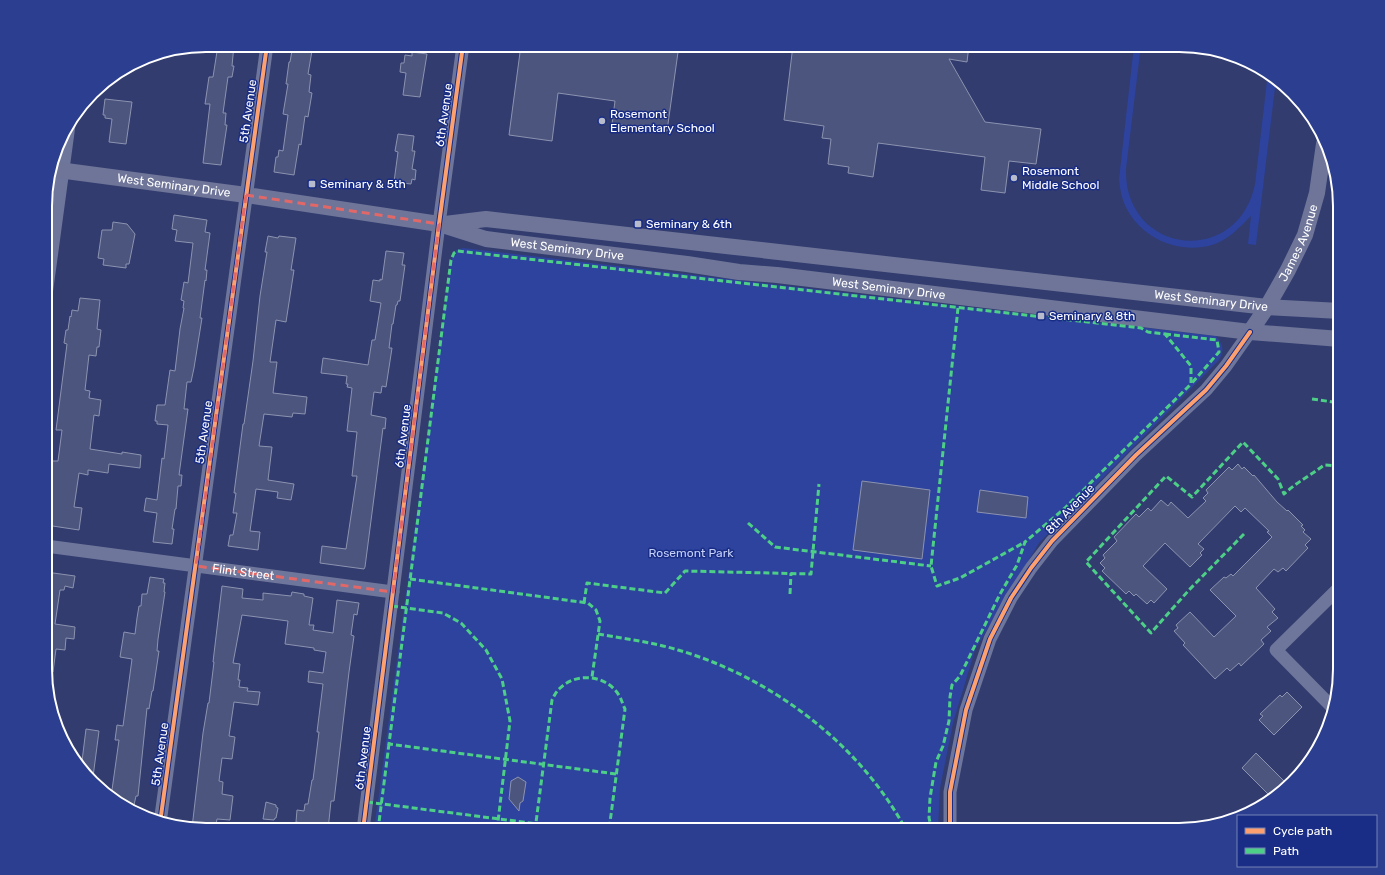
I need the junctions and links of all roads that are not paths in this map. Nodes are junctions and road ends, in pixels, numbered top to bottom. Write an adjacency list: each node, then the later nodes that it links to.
1 (266, 52): 6 (street, 5th Avenue)
2 (462, 52): 7 (street, 6th Avenue)
3 (1323, 152): 13 (main road, James Avenue)
4 (62, 153): 5 (street)
5 (57, 170): 6 (main road, West Seminary Drive); 8 (street)
6 (246, 195): 7 (main road, West Seminary Drive); 18 (street, 5th Avenue)
7 (439, 224): 9 (main road, West Seminary Drive); 10 (main road, West Seminary Drive); 19 (street, 6th Avenue)
8 (52, 227)
9 (742, 248): 10 (main road); 11 (main road, West Seminary Drive)
10 (739, 272): 12 (main road, West Seminary Drive)
11 (1046, 283): 12 (main road); 13 (main road, West Seminary Drive)
12 (1042, 307): 15 (main road, West Seminary Drive)
13 (1267, 307): 14 (main road, West Seminary Drive); 15 (main road, James Avenue)
14 (1333, 311)
15 (1250, 332): 16 (main road, West Seminary Drive); 24 (street, 8th Avenue)
16 (1333, 338)
17 (52, 547): 18 (street, Flint Street)
18 (196, 566): 19 (street, Flint Street); 22 (street, 5th Avenue)
19 (393, 592): 23 (street, 6th Avenue)
20 (1333, 594): 21 (street)
21 (1329, 704)
22 (161, 816)
23 (365, 823)
24 (950, 823)

